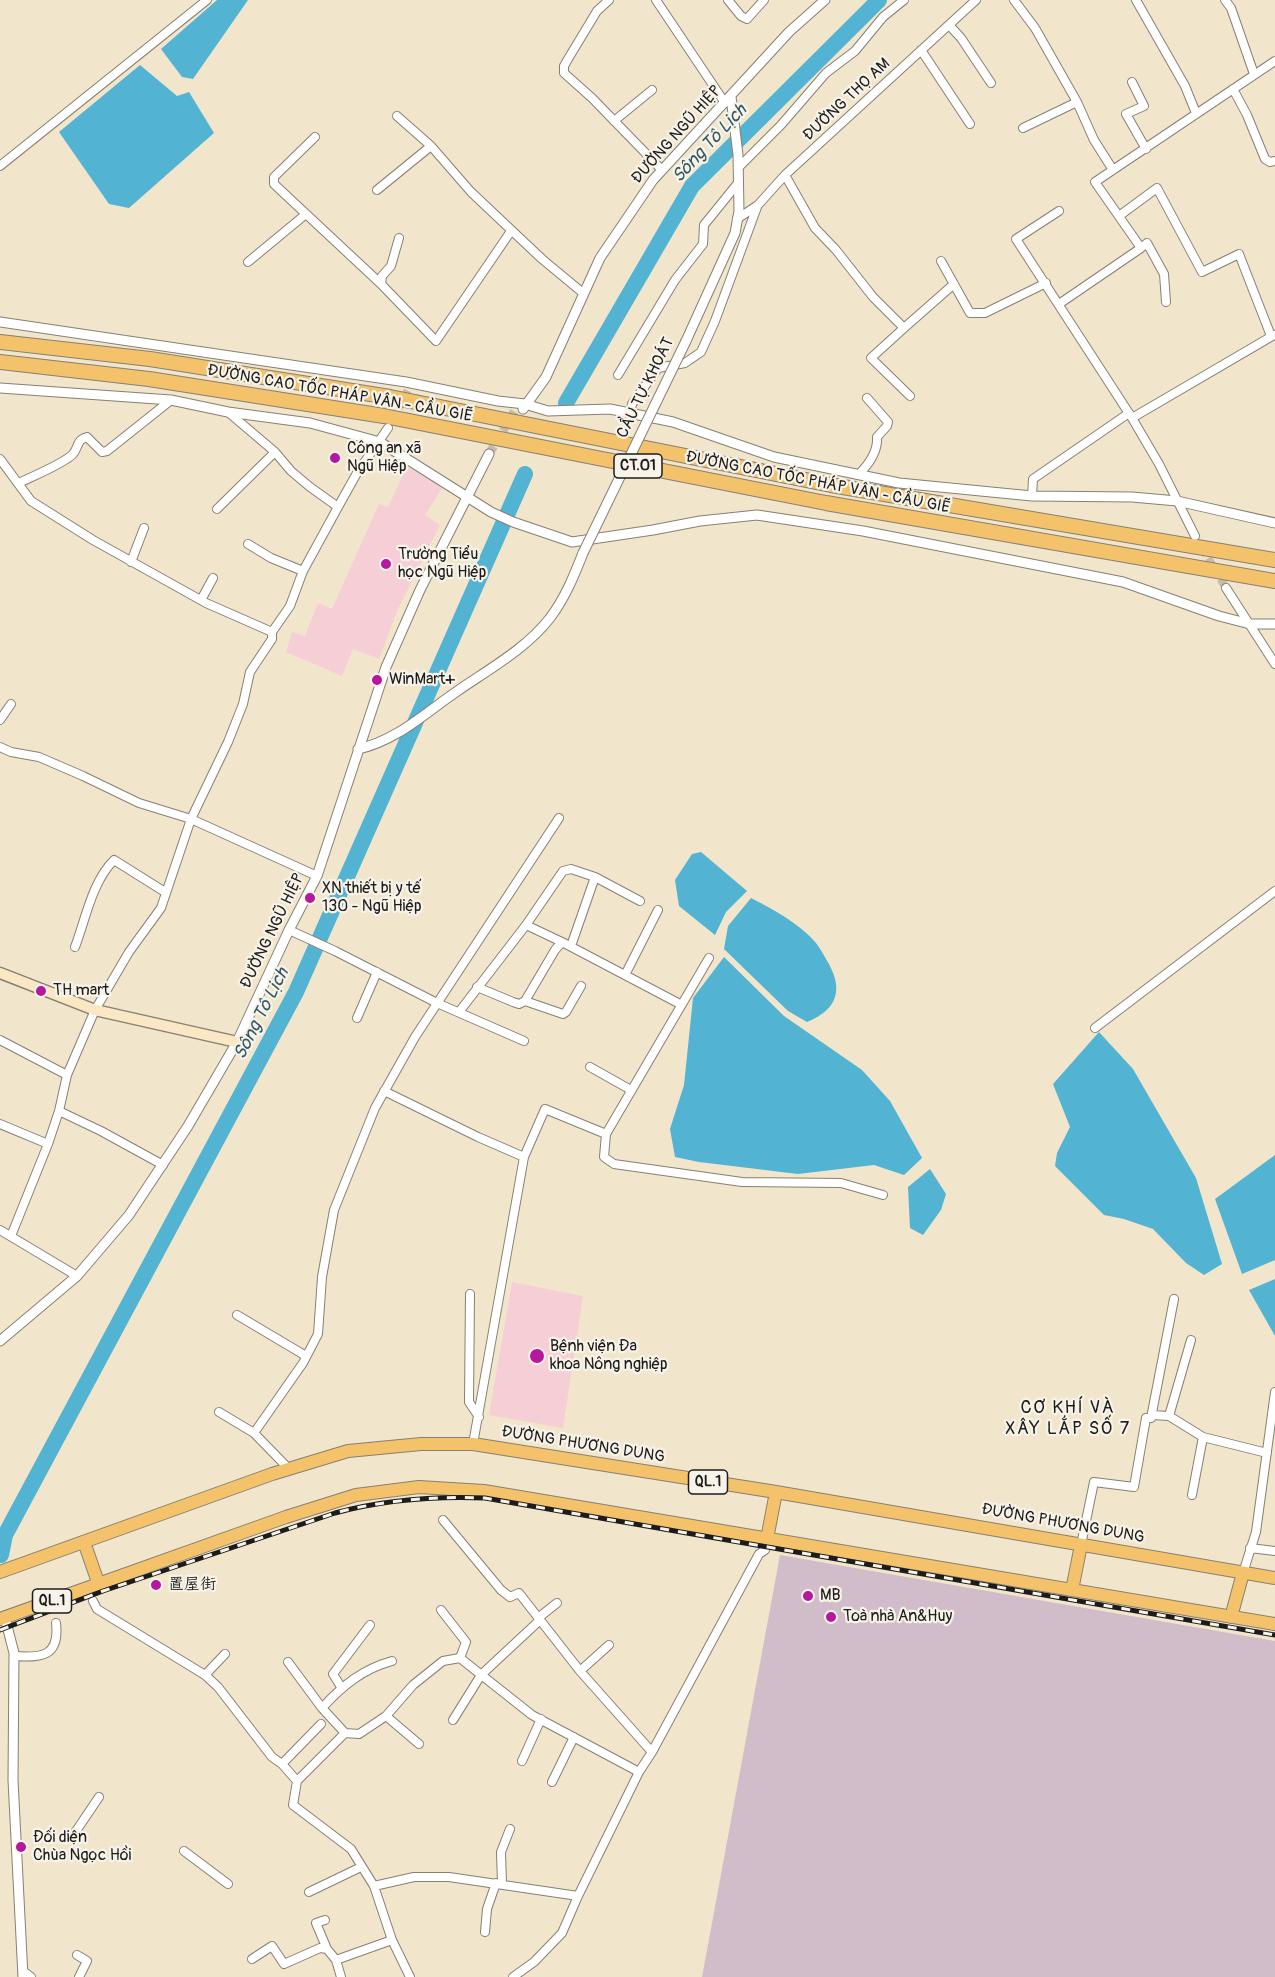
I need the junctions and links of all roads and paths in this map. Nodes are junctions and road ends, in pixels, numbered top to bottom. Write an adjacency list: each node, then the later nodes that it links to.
1 (207, 0): 31 (street)
2 (609, 0): 24 (street)
3 (656, 0): 20 (street)
4 (728, 0): 5 (street)
5 (764, 0)
6 (825, 0): 20 (street, ĐƯỜNG NGŨ HIỆP)
7 (904, 0): 32 (street)
8 (976, 0): 12 (street, ĐƯỜNG THỌ AM)
9 (1014, 0): 21 (street)
10 (1136, 0): 22 (street)
11 (1225, 0): 15 (street)
12 (949, 24): 13 (street, ĐƯỜNG THỌ AM); 17 (street)
13 (921, 50): 25 (street); 35 (street, ĐƯỜNG THỌ AM)
14 (1275, 60): 15 (street)
15 (1254, 74): 18 (street)
16 (1132, 82): 29 (street)
17 (991, 83)
18 (1233, 88): 22 (street); 30 (street)
19 (652, 90): 24 (street)
20 (728, 100): 32 (street, CẦU TỰ KHOÁT); 33 (street, ĐƯỜNG NGŨ HIỆP)
21 (1077, 102): 26 (street); 34 (street)
22 (1196, 113): 29 (street)
23 (397, 116): 28 (street)
24 (614, 121): 33 (street)
25 (970, 124)
26 (1023, 128)
27 (315, 137): 40 (street)
28 (431, 146): 37 (street); 43 (street)
29 (1146, 149): 34 (street)
30 (1275, 161)
31 (0, 166)
32 (738, 168): 36 (street, CẦU TỰ KHOÁT)
33 (662, 170): 51 (street, ĐƯỜNG NGŨ HIỆP)
34 (1113, 170): 41 (street)
35 (785, 176): 38 (street, ĐƯỜNG THỌ AM); 55 (street)
36 (738, 183): 42 (street, CẦU TỰ KHOÁT); 59 (street)
37 (377, 190)
38 (758, 206): 42 (street, ĐƯỜNG THỌ AM); 66 (street)
39 (1059, 211): 48 (street)
40 (306, 214): 47 (street); 49 (street)
41 (1119, 216): 45 (street); 56 (street)
42 (737, 219): 98 (street, CẦU TỰ KHOÁT, bridge)
43 (512, 231): 49 (street); 51 (street)
44 (399, 238): 49 (street)
45 (1141, 248): 52 (street); 53 (street)
46 (941, 261): 50 (street)
47 (248, 262)
48 (1046, 283): 50 (street); 53 (street)
49 (381, 284)
50 (954, 284): 55 (street)
51 (583, 293): 64 (street, ĐƯỜNG NGŨ HIỆP)
52 (1166, 302)
53 (1059, 304): 67 (street)
54 (0, 322): 64 (street)
55 (904, 328): 61 (street)
56 (1273, 335): 67 (street)
57 (0, 342): 84 (highway, ĐƯỜNG CAO TỐC PHÁP VÂN - CẦU GIẼ / CT.01)
58 (0, 362): 88 (highway, ĐƯỜNG CAO TỐC PHÁP VÂN - CẦU GIẼ / CT.01)
59 (618, 375)
60 (0, 388): 63 (street)
61 (910, 396)
62 (867, 398): 73 (street)
63 (171, 400): 65 (street); 74 (street)
64 (522, 407): 66 (street)
65 (228, 412): 69 (street); 70 (street)
66 (630, 413): 73 (street)
67 (1131, 416): 75 (street); 77 (street)
68 (388, 428): 69 (street)
69 (380, 442): 76 (street); 78 (street)
70 (275, 452): 78 (street); 79 (street)
71 (492, 455): 76 (street, ĐƯỜNG NGŨ HIỆP)
72 (0, 459): 74 (street)
73 (859, 474): 75 (street)
74 (19, 483): 85 (street)
75 (1032, 496): 77 (street)
76 (468, 498): 91 (street); 98 (street, ĐƯỜNG NGŨ HIỆP)
77 (1177, 501): 80 (street); 82 (street)
78 (338, 507): 86 (street)
79 (217, 509)
80 (1275, 523)
81 (144, 528): 85 (street)
82 (1195, 536)
83 (248, 544): 86 (street)
84 (1275, 560)
85 (131, 562): 90 (street)
86 (303, 571): 93 (street)
87 (213, 578): 90 (street)
88 (1275, 581)
89 (1226, 588): 91 (street)
90 (201, 600): 93 (street)
91 (1250, 624): 92 (street); 94 (street)
92 (1275, 624)
93 (272, 632): 100 (street)
94 (1275, 664)
95 (11, 705): 96 (street)
96 (0, 720)
97 (0, 747): 100 (street)
98 (358, 749): 101 (street, ĐƯỜNG NGŨ HIỆP)
99 (559, 818): 119 (street)
100 (191, 819): 101 (street); 104 (street)
101 (317, 876): 108 (street, ĐƯỜNG NGŨ HIỆP)
102 (595, 877): 105 (street); 107 (street); 110 (street)
103 (1275, 891): 124 (street)
104 (165, 892): 111 (street); 121 (street)
105 (640, 901)
106 (658, 910): 115 (street)
107 (526, 925): 109 (street); 117 (street)
108 (289, 930): 113 (street); 127 (street, ĐƯỜNG NGŨ HIỆP)
109 (562, 942): 110 (street); 118 (street)
110 (571, 946): 115 (street)
111 (75, 947)
112 (709, 958): 120 (street)
113 (377, 972): 119 (street); 123 (street)
114 (0, 973): 121 (main road)
115 (625, 975): 120 (street)
116 (581, 986): 118 (street)
117 (477, 987): 118 (street); 122 (street)
118 (525, 1001)
119 (437, 1003): 122 (street); 131 (street)
120 (680, 1005): 130 (street)
121 (95, 1010): 127 (main road); 129 (street)
122 (459, 1012): 126 (street)
123 (357, 1018)
124 (1095, 1028)
125 (0, 1040): 129 (street)
126 (524, 1041)
127 (237, 1042): 137 (street, ĐƯỜNG NGŨ HIỆP)
128 (590, 1068): 130 (street)
129 (67, 1075): 132 (street)
130 (631, 1090): 134 (street)
131 (384, 1091): 136 (street); 147 (street)
132 (59, 1111): 135 (street); 137 (street)
133 (0, 1124): 135 (street)
134 (606, 1134): 136 (street); 138 (street)
135 (48, 1144): 140 (street)
136 (525, 1157): 152 (street)
137 (163, 1165): 141 (street, ĐƯỜNG NGŨ HIỆP)
138 (884, 1195)
139 (0, 1230): 140 (street)
140 (11, 1236): 141 (street)
141 (77, 1275): 146 (street, ĐƯỜNG NGŨ HIỆP)
142 (470, 1294): 152 (street)
143 (1174, 1299): 150 (street)
144 (237, 1315): 147 (street)
145 (1191, 1340): 151 (street)
146 (0, 1341)
147 (306, 1356): 153 (street)
148 (1275, 1392): 156 (street)
149 (219, 1412): 153 (street)
150 (1152, 1415): 151 (street); 163 (street)
151 (1169, 1416): 154 (street)
152 (479, 1417): 155 (street)
153 (254, 1433): 157 (street)
154 (1203, 1437): 156 (street); 159 (street)
155 (473, 1444): 157 (highway, ĐƯỜNG PHƯƠNG DUNG / QL.1); 158 (highway, ĐƯỜNG PHƯƠNG DUNG / QL.1)
156 (1267, 1454): 164 (street)
157 (289, 1469): 162 (highway, ĐƯỜNG PHƯƠNG DUNG / QL.1)
158 (776, 1492): 161 (highway); 163 (highway, ĐƯỜNG PHƯƠNG DUNG / QL.1)
159 (1192, 1495)
160 (443, 1520): 176 (street)
161 (767, 1539): 169 (highway, QL.1); 170 (highway, QL.1); 198 (street)
162 (84, 1542): 166 (highway, ĐƯỜNG PHƯƠNG DUNG / QL.1); 169 (highway)
163 (1081, 1545): 167 (highway, ĐƯỜNG PHƯƠNG DUNG / QL.1); 170 (highway)
164 (1250, 1548): 165 (street); 167 (street)
165 (1275, 1551)
166 (3, 1570)
167 (1243, 1573): 168 (highway, ĐƯỜNG PHƯƠNG DUNG / QL.1); 174 (highway)
168 (1275, 1578)
169 (99, 1585): 175 (highway, QL.1)
170 (1072, 1590): 174 (highway, QL.1)
171 (93, 1600): 187 (street)
172 (557, 1603): 176 (street)
173 (441, 1610): 183 (street)
174 (1231, 1617): 178 (highway, QL.1)
175 (2, 1619): 182 (street)
176 (539, 1619): 186 (street); 188 (street)
177 (56, 1623): 182 (street)
178 (1275, 1624)
179 (370, 1625): 189 (street)
180 (609, 1645): 186 (street)
181 (225, 1654): 187 (street)
182 (14, 1656): 221 (street)
183 (460, 1659): 188 (street); 191 (street)
184 (392, 1661): 189 (street)
185 (288, 1662): 190 (street)
186 (580, 1671): 198 (street)
187 (205, 1675): 200 (street)
188 (481, 1675): 192 (street); 193 (street)
189 (341, 1687): 190 (street)
190 (322, 1708): 195 (street)
191 (386, 1716): 195 (street); 197 (street)
192 (541, 1719): 196 (street); 199 (street)
193 (453, 1720)
194 (321, 1724): 200 (street)
195 (345, 1733): 202 (street)
196 (574, 1737): 201 (street); 203 (street)
197 (418, 1744)
198 (652, 1752): 201 (street)
199 (522, 1761)
200 (282, 1764): 202 (street)
201 (639, 1772): 213 (street)
202 (297, 1781): 208 (street)
203 (552, 1782)
204 (99, 1797): 206 (street)
205 (510, 1829): 209 (street)
206 (72, 1837)
207 (184, 1851): 210 (street)
208 (361, 1867): 211 (street); 212 (street)
209 (499, 1883): 211 (street); 213 (street); 215 (street)
210 (228, 1884)
211 (374, 1886): 216 (street)
212 (309, 1892)
213 (578, 1896): 226 (street)
214 (325, 1920): 217 (street)
215 (486, 1932)
216 (392, 1940): 220 (street); 225 (street)
217 (327, 1949): 219 (street); 220 (street)
218 (77, 1955): 223 (street)
219 (252, 1959)
220 (336, 1960): 224 (street)
221 (23, 1974): 222 (street)
222 (31, 1977)
223 (79, 1977)
224 (341, 1977)
225 (410, 1977)
226 (513, 1977)

